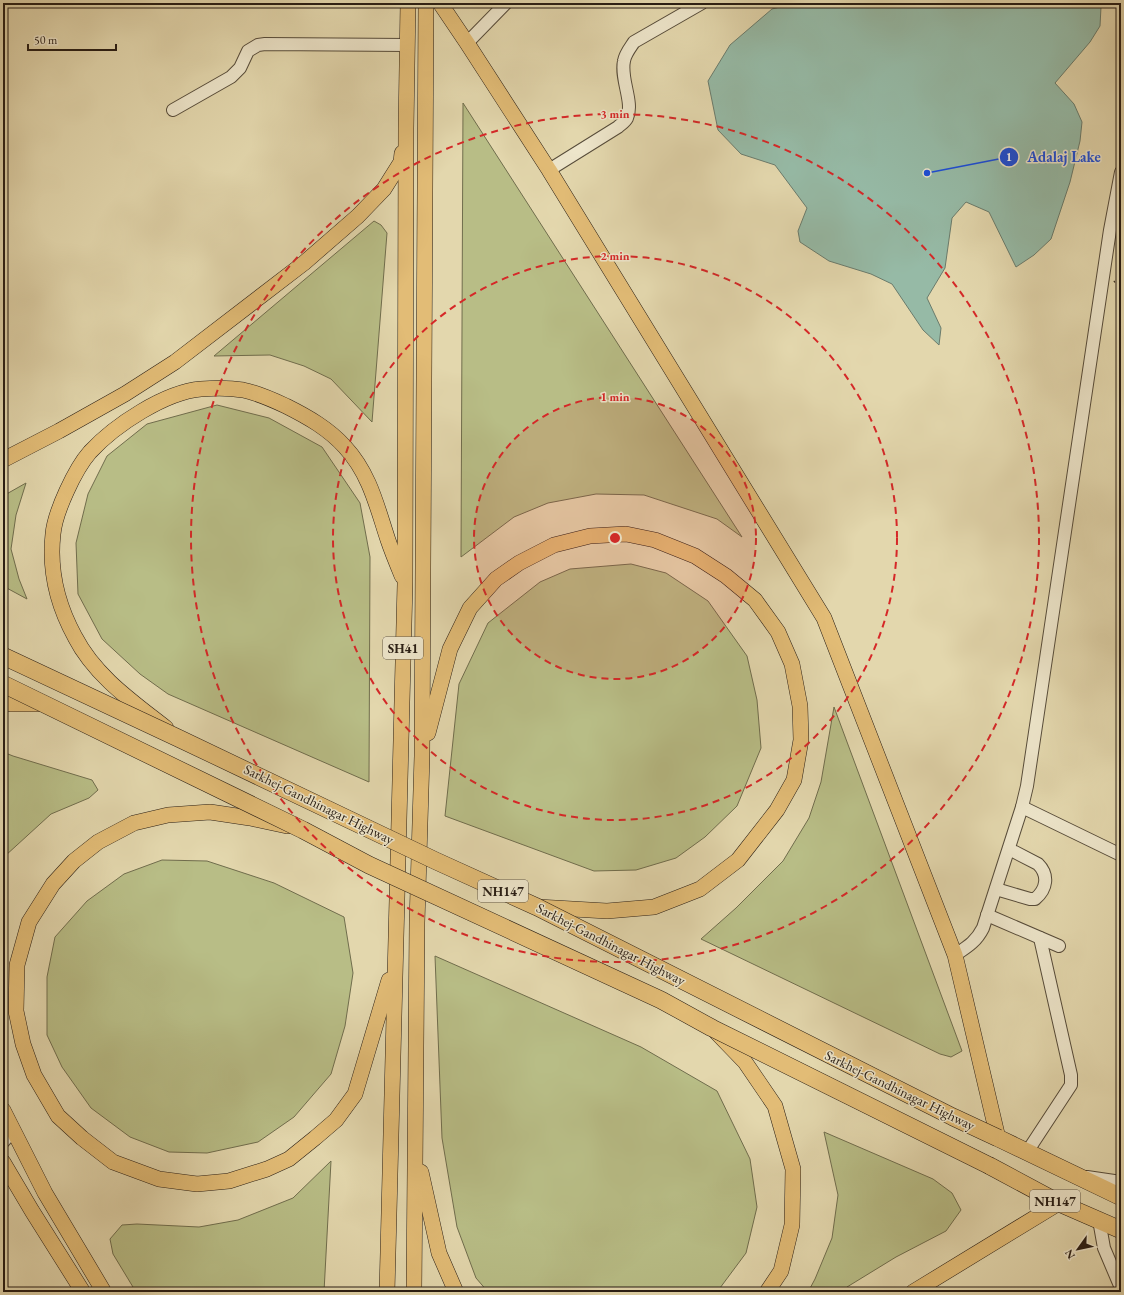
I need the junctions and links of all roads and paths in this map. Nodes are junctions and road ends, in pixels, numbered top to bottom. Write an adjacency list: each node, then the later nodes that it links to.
1 (408, 3): 7 (main road, SH41)
2 (426, 3): 19 (main road, SH41)
3 (440, 3): 6 (main road)
4 (506, 3): 6 (street)
5 (702, 3): 10 (street)
6 (467, 43): 10 (main road)
7 (408, 45): 8 (street); 9 (main road, SH41)
8 (173, 110)
9 (406, 128): 12 (main road); 13 (main road, SH41)
10 (549, 170): 29 (main road)
11 (1121, 172): 20 (street)
12 (3, 460)
13 (405, 584): 18 (main road); 30 (main road, SH41)
14 (3, 656): 18 (highway, Sarkhej-Gandhinagar Highway / NH147, bridge)
15 (3, 684): 17 (highway, Sarkhej-Gandhinagar Highway / NH147, bridge)
16 (3, 702): 17 (main road)
17 (42, 704): 21 (highway, Sarkhej-Gandhinagar Highway / NH147, bridge)
18 (178, 738): 25 (highway, Sarkhej-Gandhinagar Highway / NH147, bridge)
19 (422, 756): 25 (main road); 36 (main road, SH41)
20 (1022, 807): 22 (street); 23 (street)
21 (303, 830): 30 (main road); 31 (highway, Sarkhej-Gandhinagar Highway / NH147, bridge)
22 (1009, 849): 24 (street); 24 (street)
23 (1121, 855)
24 (996, 889): 26 (street)
25 (537, 907): 34 (highway, Sarkhej-Gandhinagar Highway / NH147, bridge)
26 (987, 915): 27 (street); 29 (street)
27 (1040, 938): 28 (street); 37 (street)
28 (1059, 946)
29 (955, 955): 34 (main road)
30 (395, 961): 49 (main road, SH41)
31 (712, 1028): 42 (highway, Sarkhej-Gandhinagar Highway / NH147, bridge); 52 (main road)
32 (3, 1110): 33 (main road)
33 (13, 1131): 35 (street); 48 (main road)
34 (998, 1138): 37 (highway, NH147)
35 (3, 1142)
36 (416, 1146): 50 (main road, SH41); 51 (main road)
37 (1027, 1152): 39 (highway, NH147)
38 (3, 1162): 47 (main road)
39 (1074, 1175): 40 (street); 41 (highway, NH147)
40 (1121, 1182)
41 (1121, 1197)
42 (1059, 1203): 43 (highway, NH147); 53 (main road)
43 (1099, 1220): 44 (highway, NH147); 45 (street); 46 (street)
44 (1121, 1230)
45 (1121, 1238)
46 (1121, 1288)
47 (83, 1292)
48 (104, 1292)
49 (387, 1292)
50 (414, 1292)
51 (456, 1292)
52 (767, 1292)
53 (913, 1292)

